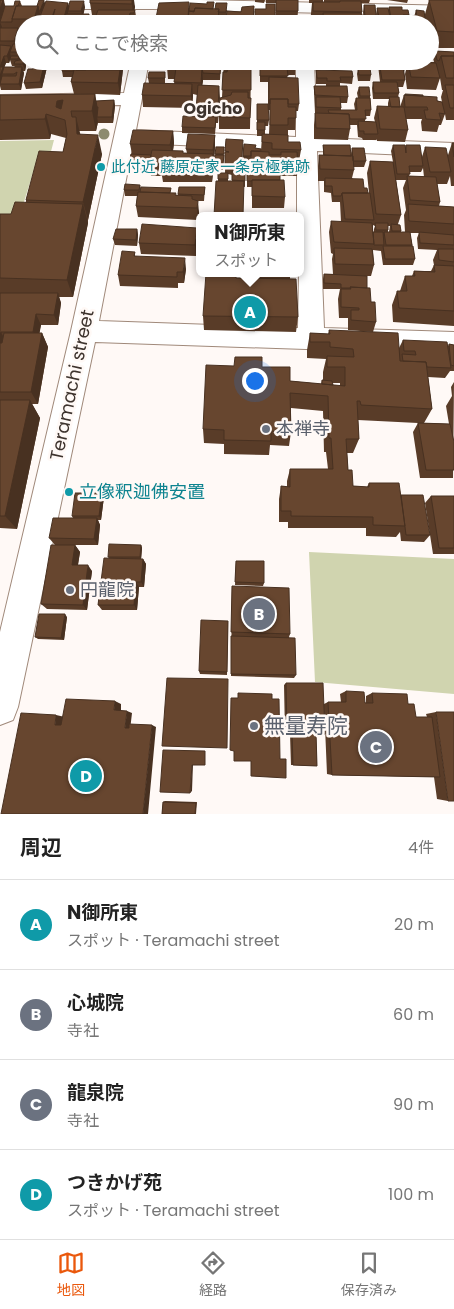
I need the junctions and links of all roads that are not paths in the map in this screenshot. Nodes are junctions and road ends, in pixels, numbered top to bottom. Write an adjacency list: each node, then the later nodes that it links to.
1 (153, 2): 2 (street); 3 (street); 5 (street)
2 (0, 4)
3 (303, 10): 4 (street)
4 (454, 11)
5 (150, 15)
6 (138, 70): 8 (street, Teramachi street)
7 (305, 70): 11 (street)
8 (131, 99): 9 (street); 10 (street, Teramachi street)
9 (0, 101)
10 (124, 136): 11 (street); 13 (street, Teramachi street)
11 (307, 143): 12 (street); 14 (street)
12 (454, 150)
13 (84, 331): 14 (street); 16 (street, Teramachi street)
14 (310, 338): 15 (street)
15 (454, 343)
16 (0, 708)

